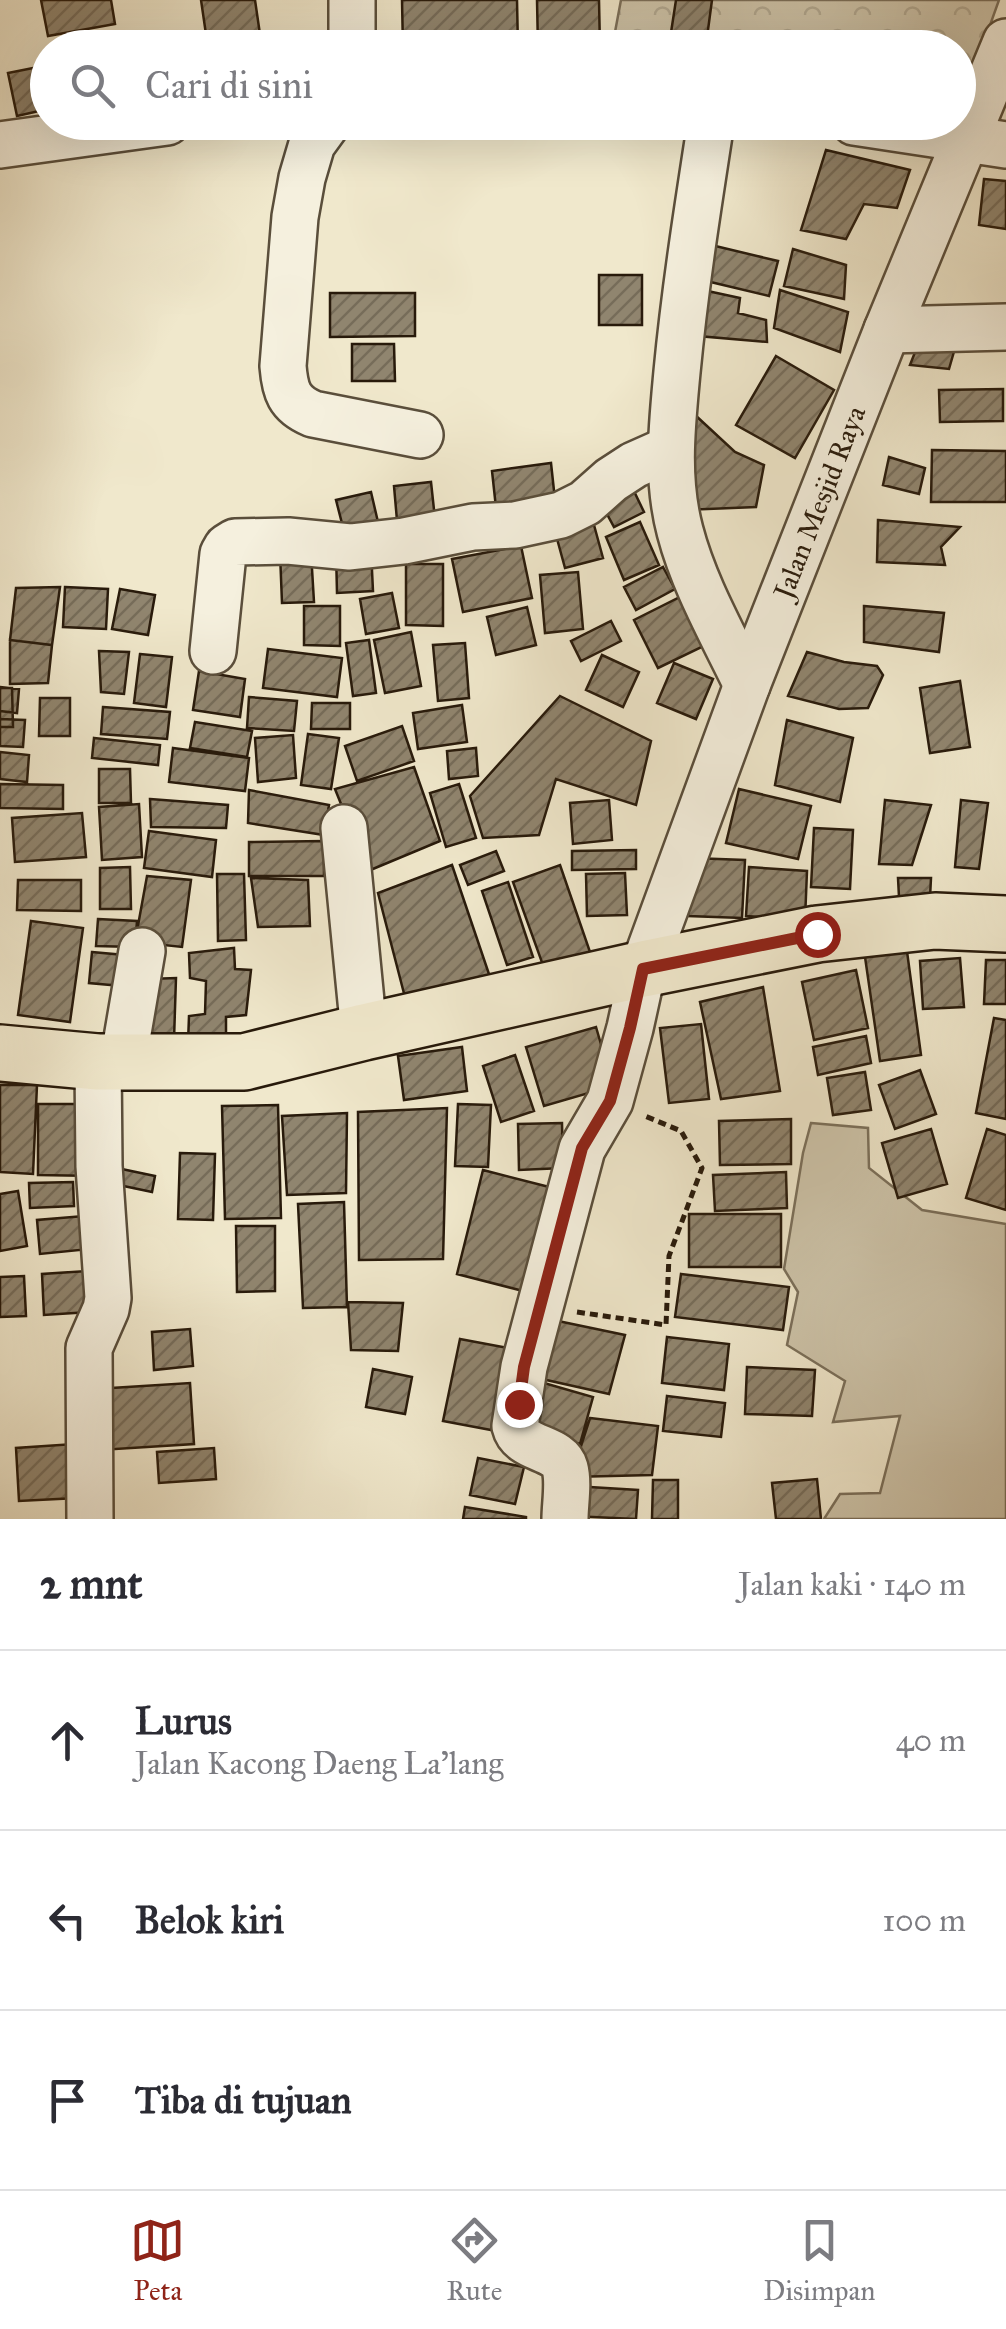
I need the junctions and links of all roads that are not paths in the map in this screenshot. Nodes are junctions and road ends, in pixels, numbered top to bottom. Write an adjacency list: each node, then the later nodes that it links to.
1 (352, 0): 2 (street)
2 (352, 30)
3 (1006, 42): 7 (street, Jalan Mesjid Raya)
4 (36, 140): 8 (street)
5 (315, 140): 11 (street)
6 (708, 140): 12 (street)
7 (986, 142): 10 (street, Jalan Mesjid Raya)
8 (0, 145)
9 (1006, 326): 10 (street)
10 (888, 330): 14 (street, Jalan Mesjid Raya)
11 (420, 434)
12 (670, 448): 13 (street); 14 (street)
13 (213, 651)
14 (747, 685): 18 (street, Jalan Mesjid Raya)
15 (344, 828): 19 (street)
16 (1006, 924): 18 (main road)
17 (142, 951): 21 (street)
18 (643, 969): 19 (main road); 23 (street, Jalan Mesjid Raya)
19 (364, 1032): 21 (main road)
20 (0, 1053): 21 (main road)
21 (111, 1062): 22 (street)
22 (90, 1519)
23 (565, 1519)

